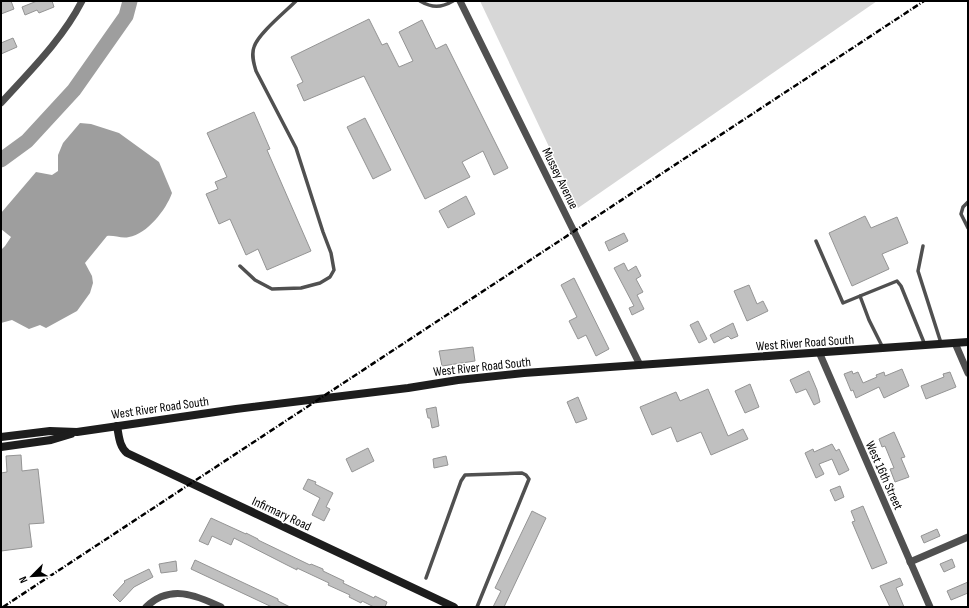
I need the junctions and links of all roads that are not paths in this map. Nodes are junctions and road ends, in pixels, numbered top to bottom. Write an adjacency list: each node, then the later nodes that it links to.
1 (82, 1): 6 (street)
2 (296, 1): 11 (lane)
3 (420, 1): 4 (lane)
4 (453, 1)
5 (460, 1): 19 (street, Mussey Avenue)
6 (1, 103)
7 (968, 202): 8 (lane)
8 (968, 228)
9 (816, 241): 12 (lane)
10 (923, 246): 15 (lane)
11 (240, 266)
12 (860, 296): 16 (lane); 17 (lane)
13 (968, 342): 14 (main road, West River Road South)
14 (955, 343): 15 (main road, West River Road South); 20 (street)
15 (941, 344): 16 (main road, West River Road South)
16 (925, 346): 17 (main road, West River Road South)
17 (884, 349): 18 (main road, West River Road South)
18 (819, 352): 19 (main road, West River Road South); 26 (street, West 16th Street)
19 (640, 365): 21 (main road, West River Road South)
20 (968, 373)
21 (117, 426): 22 (main road, West River Road South); 30 (main road, Infirmary Road)
22 (77, 432): 23 (main road, West River Road South); 24 (main road)
23 (1, 436)
24 (1, 447)
25 (968, 537): 26 (street)
26 (910, 562): 32 (street, West 16th Street)
27 (426, 578): 31 (lane)
28 (146, 607): 29 (street)
29 (222, 607)
30 (454, 607)
31 (477, 607)
32 (930, 607)

